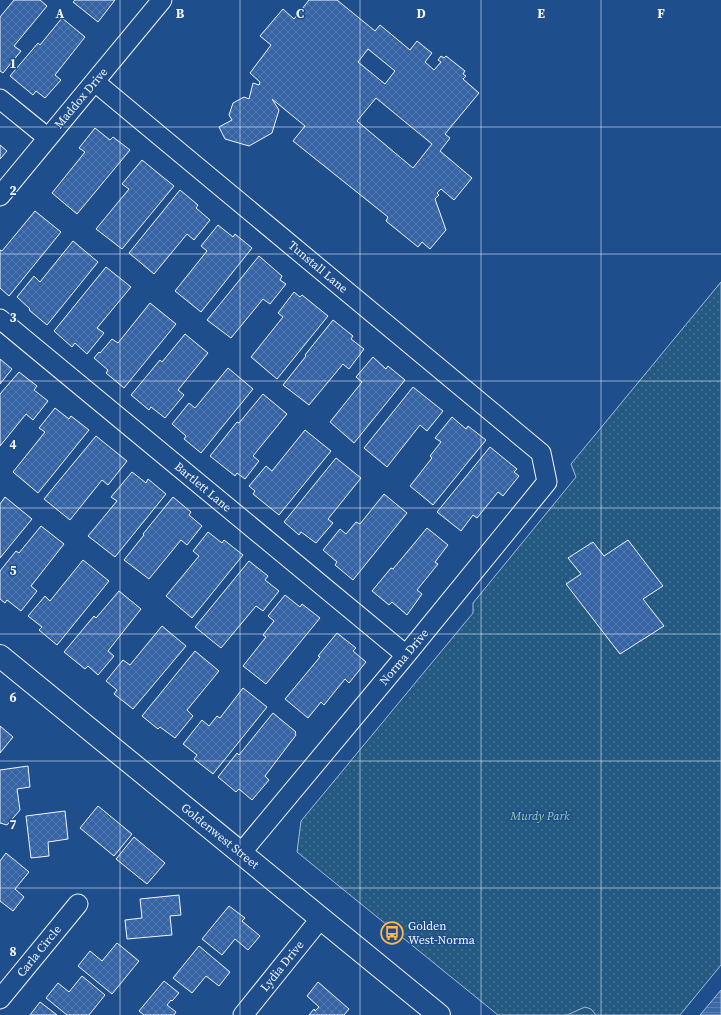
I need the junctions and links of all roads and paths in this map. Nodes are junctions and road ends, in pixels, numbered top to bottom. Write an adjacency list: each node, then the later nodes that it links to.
1 (162, 0): 2 (street, Maddox Drive)
2 (95, 82): 4 (street, Maddox Drive); 7 (street, Tunstall Lane)
3 (0, 99): 4 (street)
4 (48, 138): 5 (street, Maddox Drive)
5 (0, 196)
6 (0, 319): 8 (street, Bartlett Lane)
7 (541, 453): 8 (street, Norma Drive)
8 (406, 655): 10 (street, Norma Drive)
9 (0, 656): 10 (main road, Goldenwest Street)
10 (241, 853): 12 (main road, Goldenwest Street)
11 (78, 904): 13 (street, Carla Circle)
12 (321, 918): 14 (street, Lydia Drive); 15 (main road, Goldenwest Street)
13 (0, 999)
14 (243, 1015)
15 (440, 1015)

